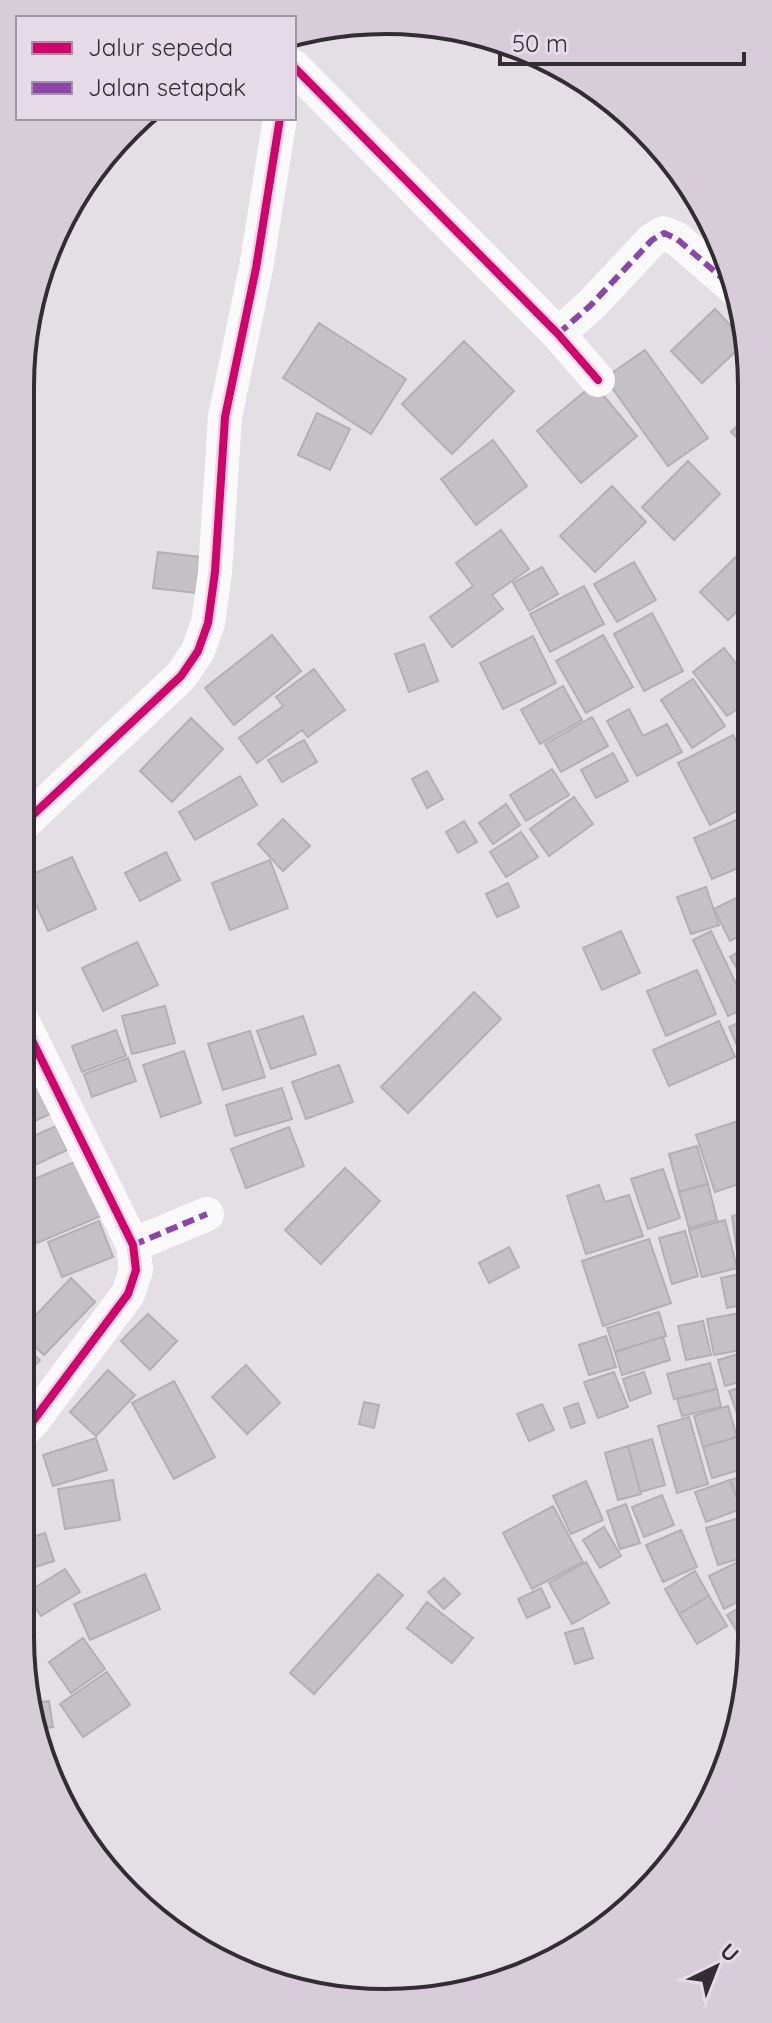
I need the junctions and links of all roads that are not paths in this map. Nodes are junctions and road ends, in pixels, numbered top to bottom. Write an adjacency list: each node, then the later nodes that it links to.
1 (296, 69): 4 (street)
2 (280, 120): 6 (street)
3 (720, 276): 4 (street)
4 (558, 334): 5 (street)
5 (598, 380)
6 (34, 814)
7 (34, 1044): 9 (street)
8 (207, 1214): 9 (street)
9 (133, 1245): 10 (street)
10 (34, 1420)

